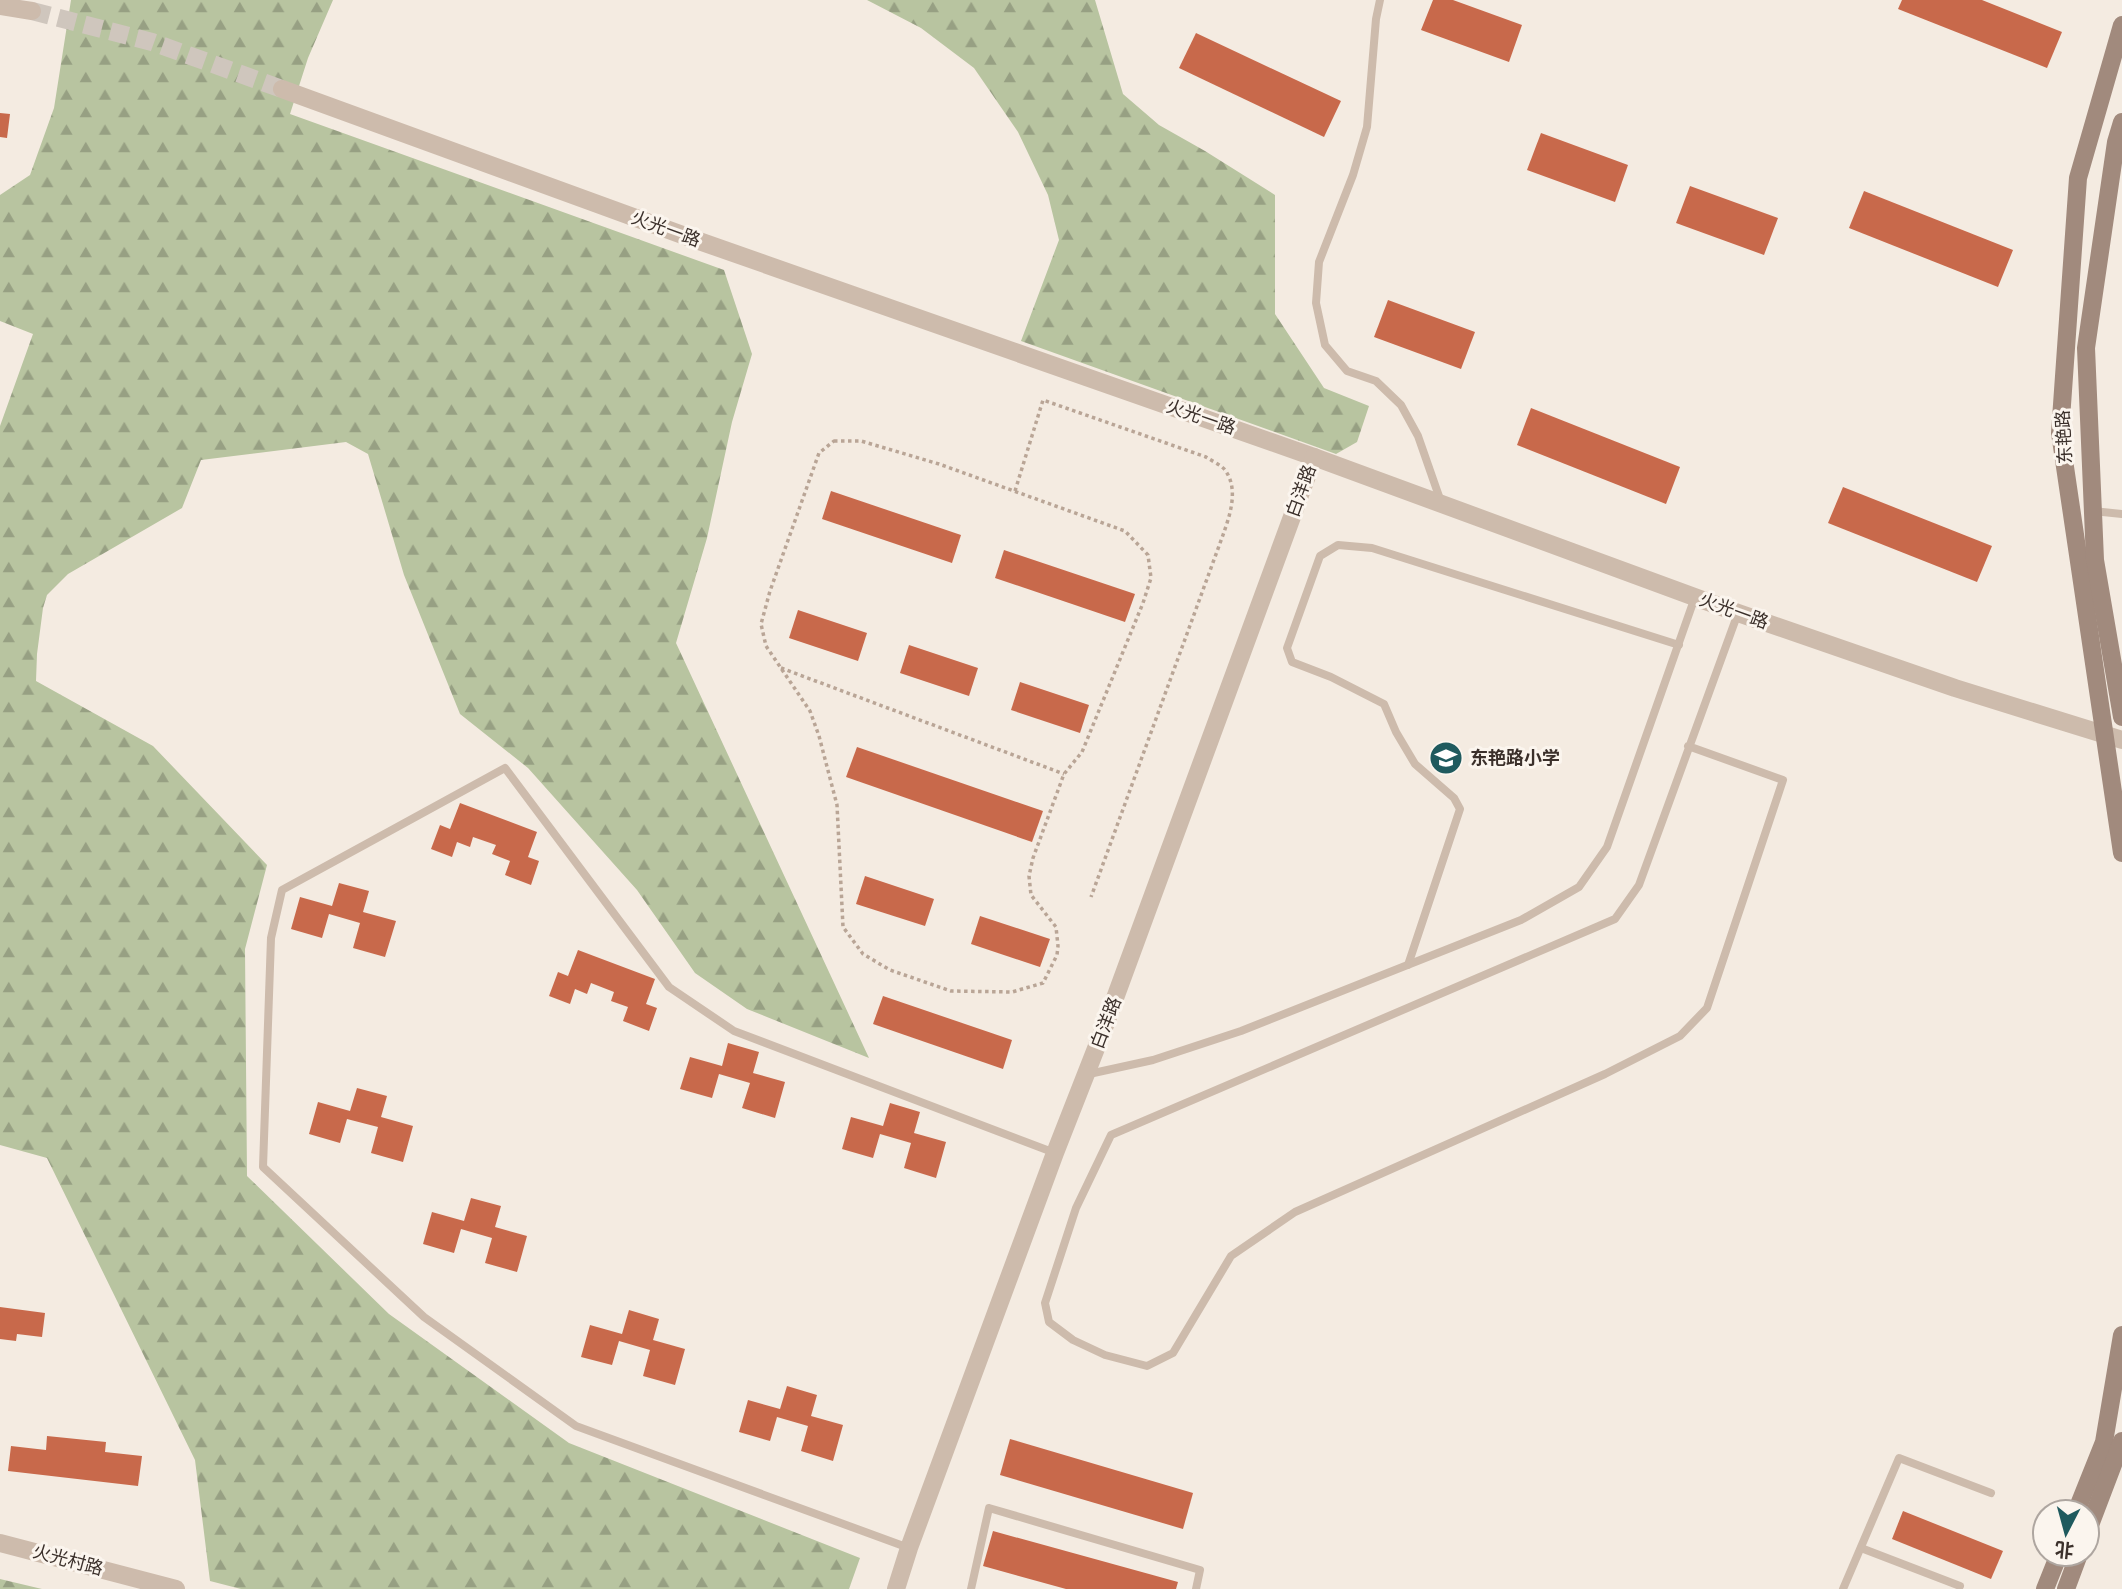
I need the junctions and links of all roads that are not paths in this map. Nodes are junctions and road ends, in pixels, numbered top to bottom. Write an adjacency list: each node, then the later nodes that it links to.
1 (1380, 0): 8 (lane)
2 (0, 6): 3 (street)
3 (32, 11)
4 (2122, 25): 15 (main road, 东艳路)
5 (282, 89): 7 (street, 火光一路)
6 (2122, 122): 9 (main road, 东艳路)
7 (1314, 457): 8 (street, 火光一路); 19 (street, 白洋路)
8 (1442, 504): 11 (street, 火光一路)
9 (2093, 511): 10 (lane); 14 (main road, 东艳路)
10 (2122, 514)
11 (1695, 597): 12 (street, 火光一路); 13 (lane)
12 (1738, 613): 15 (street, 火光一路); 16 (lane)
13 (1679, 645): 18 (lane); 18 (lane)
14 (2122, 717)
15 (2113, 737): 17 (main road, 东艳路)
16 (1688, 746): 16 (lane)
17 (2122, 853)
18 (1408, 965): 19 (lane)
19 (1086, 1075): 20 (street, 白洋路)
20 (1055, 1153): 27 (street, 白洋路); 27 (lane)
21 (2122, 1335): 24 (main road)
22 (2122, 1441): 25 (main road)
23 (1991, 1493): 28 (lane)
24 (2082, 1498)
25 (2100, 1498)
26 (0, 1542): 32 (street, 火光村路)
27 (909, 1548): 33 (street, 白洋路)
28 (1861, 1548): 31 (lane); 36 (lane)
29 (2053, 1568): 37 (main road)
30 (2074, 1568): 38 (main road)
31 (1960, 1586)
32 (176, 1589)
33 (896, 1589)
34 (971, 1589): 35 (lane)
35 (1196, 1589)
36 (1843, 1589)
37 (2045, 1589)
38 (2066, 1589)

